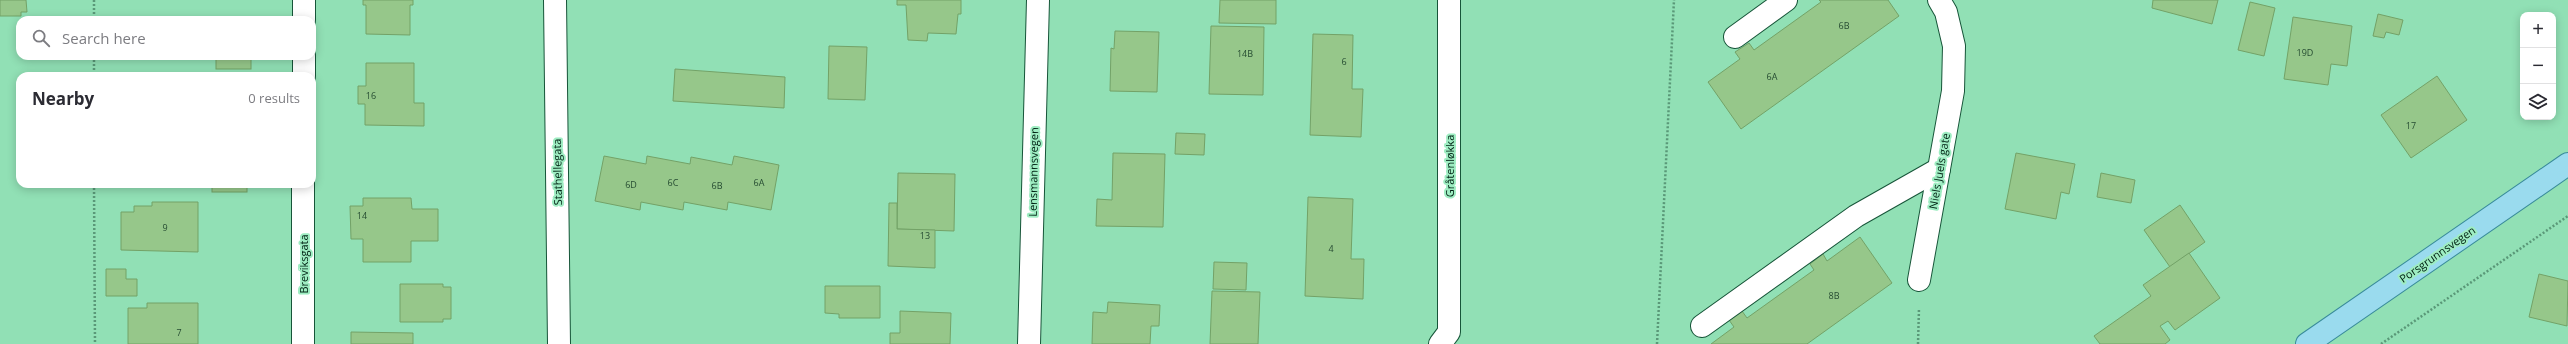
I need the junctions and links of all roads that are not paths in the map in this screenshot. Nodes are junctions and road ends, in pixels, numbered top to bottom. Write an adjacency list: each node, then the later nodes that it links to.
1 (304, 0): 7 (street)
2 (555, 0): 18 (street, Stathellegata)
3 (1038, 0): 19 (street, Lensmannsvegen)
4 (1449, 0): 16 (street, Gråtenløkka)
5 (1786, 0): 8 (street)
6 (1939, 0): 12 (street, Niels Juels gate)
7 (304, 16)
8 (1735, 37)
9 (304, 60): 10 (street)
10 (304, 72)
11 (2568, 164): 20 (main road, Porsgrunnsvegen)
12 (1939, 169): 14 (street, Niels Juels gate); 15 (street)
13 (304, 188): 17 (street, Breviksgata)
14 (1920, 280)
15 (1702, 326)
16 (1445, 338)
17 (303, 344)
18 (559, 344)
19 (1029, 344)
20 (2307, 344)

